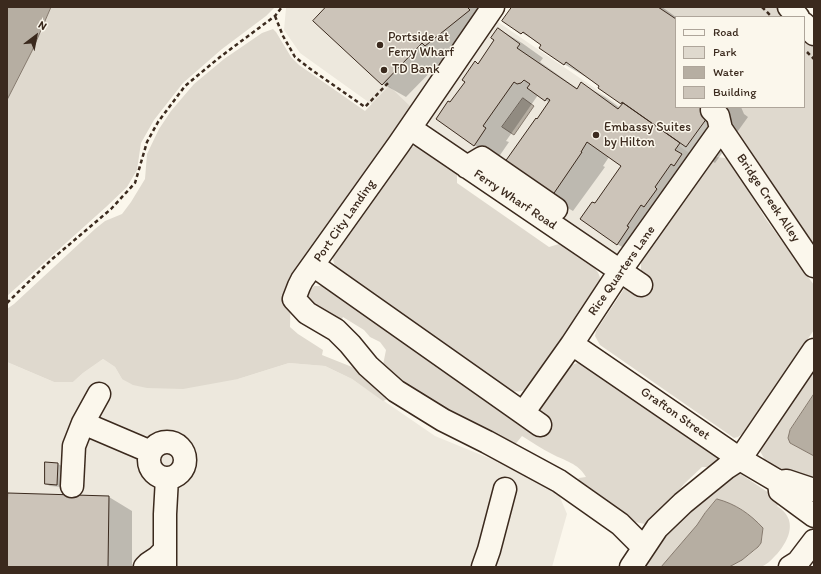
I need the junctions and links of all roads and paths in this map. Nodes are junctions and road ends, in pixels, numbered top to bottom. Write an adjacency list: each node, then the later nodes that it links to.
1 (282, 7): 7 (path)
2 (762, 7): 8 (path)
3 (789, 7): 9 (main road)
4 (807, 7): 5 (main road)
5 (814, 13)
6 (488, 15): 14 (main road, Port City Landing)
7 (274, 16): 12 (path); 19 (path)
8 (771, 16)
9 (797, 16)
10 (805, 25): 11 (main road)
11 (814, 34)
12 (389, 82)
13 (717, 120): 16 (main road, Bridge Creek Alley); 17 (main road, Rice Quarters Lane)
14 (410, 128): 15 (main road, Port City Landing); 17 (main road, Ferry Wharf Road)
15 (313, 265): 23 (main road, Port City Landing); 34 (main road)
16 (814, 266)
17 (620, 271): 18 (main road, Ferry Wharf Road); 20 (main road, Rice Quarters Lane)
18 (641, 285)
19 (7, 302)
20 (572, 344): 23 (main road, Rice Quarters Lane); 26 (main road, Grafton Street)
21 (814, 350): 26 (main road)
22 (99, 394): 24 (main road)
23 (532, 419)
24 (83, 423): 25 (main road); 29 (main road)
25 (151, 452): 27 (main road); 27 (main road)
26 (740, 459): 28 (main road, Grafton Street); 34 (main road)
27 (167, 478): 35 (main road)
28 (779, 482): 31 (main road, Grafton Street); 32 (main road, Grafton Street)
29 (72, 486)
30 (505, 489): 37 (main road)
31 (814, 490)
32 (814, 516)
33 (814, 541): 39 (main road)
34 (644, 547): 38 (main road)
35 (165, 558): 36 (main road)
36 (145, 567)
37 (483, 567)
38 (631, 567)
39 (790, 567)

